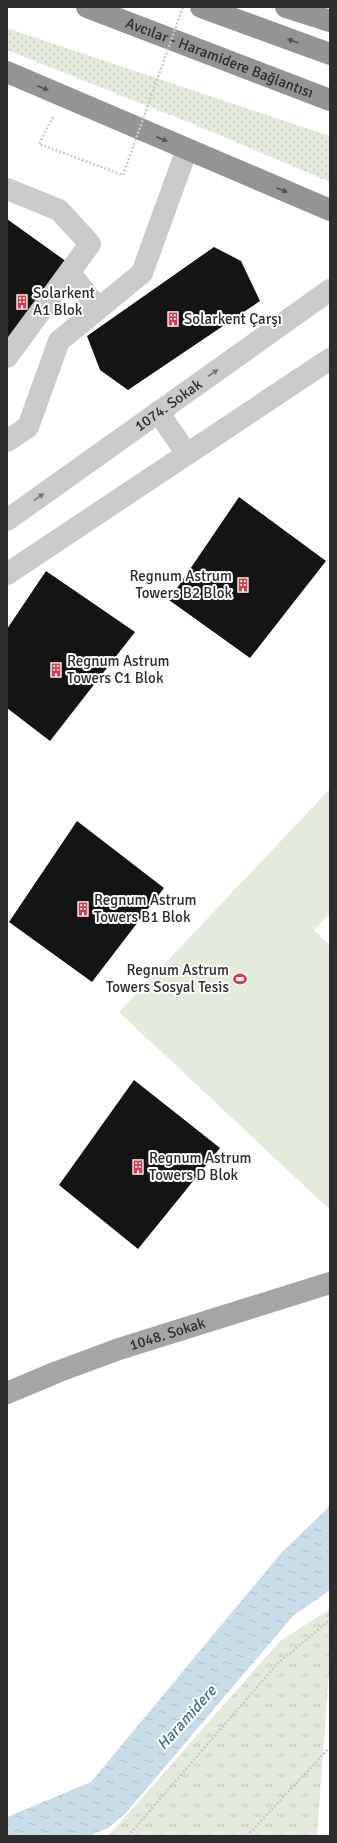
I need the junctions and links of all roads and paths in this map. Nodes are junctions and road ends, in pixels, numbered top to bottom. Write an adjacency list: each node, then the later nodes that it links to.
1 (87, 7): 9 (highway, Avcılar - Haramidere Bağlantısı)
2 (184, 7): 8 (path, bridge)
3 (201, 7): 6 (highway, one-way to 3)
4 (286, 7): 5 (highway)
5 (330, 21)
6 (330, 54)
7 (7, 72): 8 (highway, one-way to 8)
8 (63, 96): 10 (highway, one-way to 10)
9 (330, 100)
10 (187, 149): 12 (highway, one-way to 12); 15 (street)
11 (7, 189): 13 (street)
12 (330, 210)
13 (70, 273): 15 (street); 16 (street)
14 (330, 290): 18 (street, 1074. Sokak, one-way to 14)
15 (98, 308): 19 (street)
16 (7, 357)
17 (330, 359): 20 (street)
18 (158, 412): 20 (street); 21 (street, 1074. Sokak, one-way to 18)
19 (7, 441)
20 (187, 454): 22 (street)
21 (7, 520)
22 (7, 574)
23 (330, 1284): 24 (main road, 1048. Sokak)
24 (7, 1394)
25 (330, 1620): 27 (path)
26 (330, 1749): 28 (path)
27 (128, 1836)
28 (248, 1836)

